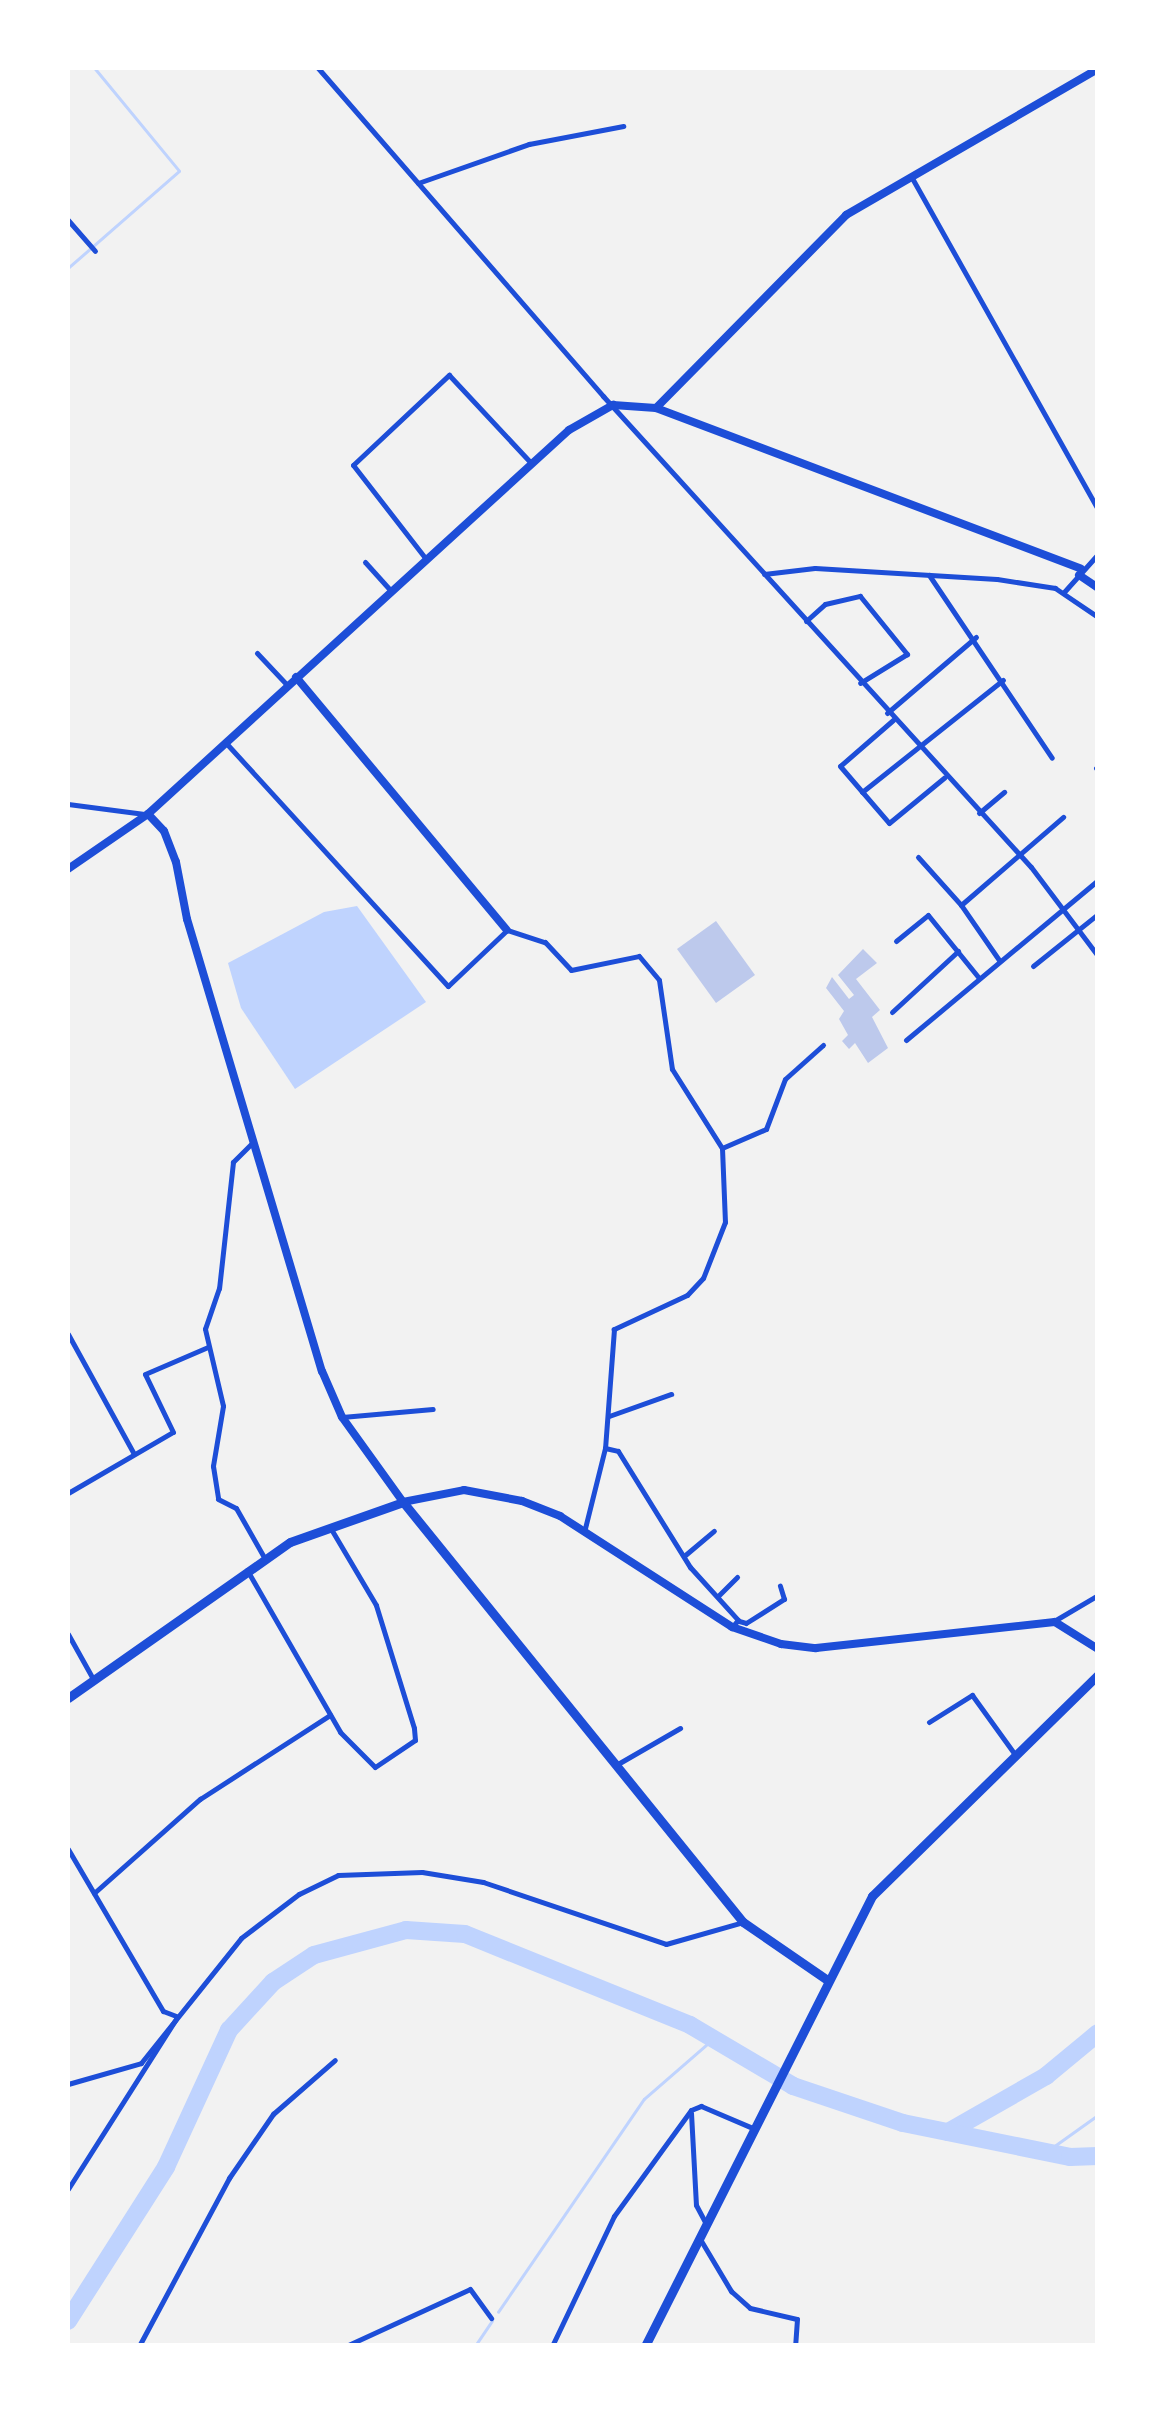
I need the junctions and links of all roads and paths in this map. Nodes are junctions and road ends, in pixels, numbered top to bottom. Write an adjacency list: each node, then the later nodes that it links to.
1 (318, 68): 5 (street)
2 (1091, 70): 4 (main road)
3 (622, 126): 5 (street)
4 (910, 175): 9 (main road); 11 (street)
5 (418, 183): 8 (street)
6 (68, 220): 7 (street)
7 (95, 251)
8 (613, 405): 9 (main road); 10 (main road); 16 (street)
9 (656, 408): 15 (main road)
10 (531, 463): 13 (main road); 13 (street)
11 (1098, 510)
12 (1098, 554): 15 (street)
13 (426, 559): 19 (main road)
14 (364, 562): 19 (street)
15 (1080, 572): 18 (main road); 20 (street)
16 (764, 574): 17 (street); 22 (street)
17 (930, 575): 20 (street); 23 (street)
18 (1098, 588)
19 (391, 590): 25 (main road)
20 (1064, 592): 21 (street)
21 (1098, 617)
22 (806, 621): 27 (street); 27 (street)
23 (976, 637): 26 (street); 29 (street)
24 (257, 653): 28 (street)
25 (296, 677): 28 (main road); 48 (main road)
26 (1004, 680): 32 (street); 33 (street)
27 (860, 683): 29 (street)
28 (286, 685): 31 (main road)
29 (887, 714): 30 (street)
30 (893, 720): 32 (street); 35 (street)
31 (226, 743): 39 (main road); 48 (street)
32 (914, 744): 34 (street); 35 (street)
33 (1052, 758)
34 (944, 778): 35 (street); 38 (street)
35 (862, 792)
36 (1004, 792): 38 (street)
37 (68, 804): 39 (street)
38 (979, 813): 41 (street)
39 (148, 814): 43 (main road); 59 (main road)
40 (1063, 817): 41 (street)
41 (1018, 854): 45 (street); 46 (street)
42 (918, 857): 45 (street)
43 (68, 869)
44 (1098, 880): 46 (street)
45 (961, 905): 53 (street)
46 (1062, 906): 49 (street); 53 (street)
47 (1098, 914): 49 (street)
48 (507, 930): 60 (street)
49 (1079, 930): 52 (street); 54 (street)
50 (896, 941): 51 (street)
51 (958, 951): 55 (street); 56 (street)
52 (1098, 956)
53 (999, 960): 55 (street)
54 (1033, 966)
55 (979, 978): 57 (street)
56 (892, 1012)
57 (906, 1040)
58 (823, 1044): 60 (street)
59 (252, 1143): 62 (street); 66 (main road)
60 (722, 1148): 65 (street)
61 (68, 1334): 68 (street)
62 (208, 1348): 68 (street); 75 (street)
63 (671, 1394): 65 (street)
64 (433, 1408): 66 (street)
65 (609, 1416): 67 (street)
66 (342, 1417): 70 (main road)
67 (605, 1448): 73 (street); 74 (street)
68 (133, 1452): 69 (street)
69 (68, 1493)
70 (403, 1502): 71 (main road); 73 (main road); 92 (main road)
71 (330, 1526): 75 (main road); 88 (street)
72 (714, 1531): 74 (street)
73 (584, 1532): 82 (main road)
74 (684, 1556): 79 (street)
75 (264, 1557): 76 (main road)
76 (246, 1569): 86 (main road); 88 (street)
77 (737, 1577): 79 (street)
78 (780, 1586): 82 (street)
79 (718, 1596): 82 (street)
80 (1098, 1596): 81 (street)
81 (1052, 1622): 82 (main road); 84 (main road)
82 (735, 1624)
83 (68, 1634): 86 (street)
84 (1098, 1649)
85 (1098, 1675): 91 (main road)
86 (94, 1682): 87 (main road)
87 (68, 1698)
88 (330, 1714): 94 (street)
89 (928, 1722): 91 (street)
90 (680, 1728): 92 (street)
91 (1016, 1756): 96 (main road)
92 (616, 1766): 95 (main road)
93 (68, 1849): 94 (street)
94 (94, 1894): 97 (street)
95 (743, 1922): 96 (main road); 97 (street)
96 (826, 1979): 101 (main road)
97 (176, 2016): 99 (street); 102 (street)
98 (335, 2060): 106 (street)
99 (68, 2084)
100 (691, 2110): 101 (street); 103 (street); 108 (street)
101 (756, 2127): 103 (main road)
102 (68, 2190)
103 (707, 2226): 104 (main road)
104 (700, 2239): 109 (main road); 110 (street)
105 (491, 2318): 107 (street)
106 (139, 2346)
107 (346, 2346)
108 (552, 2346)
109 (645, 2346)
110 (794, 2346)

